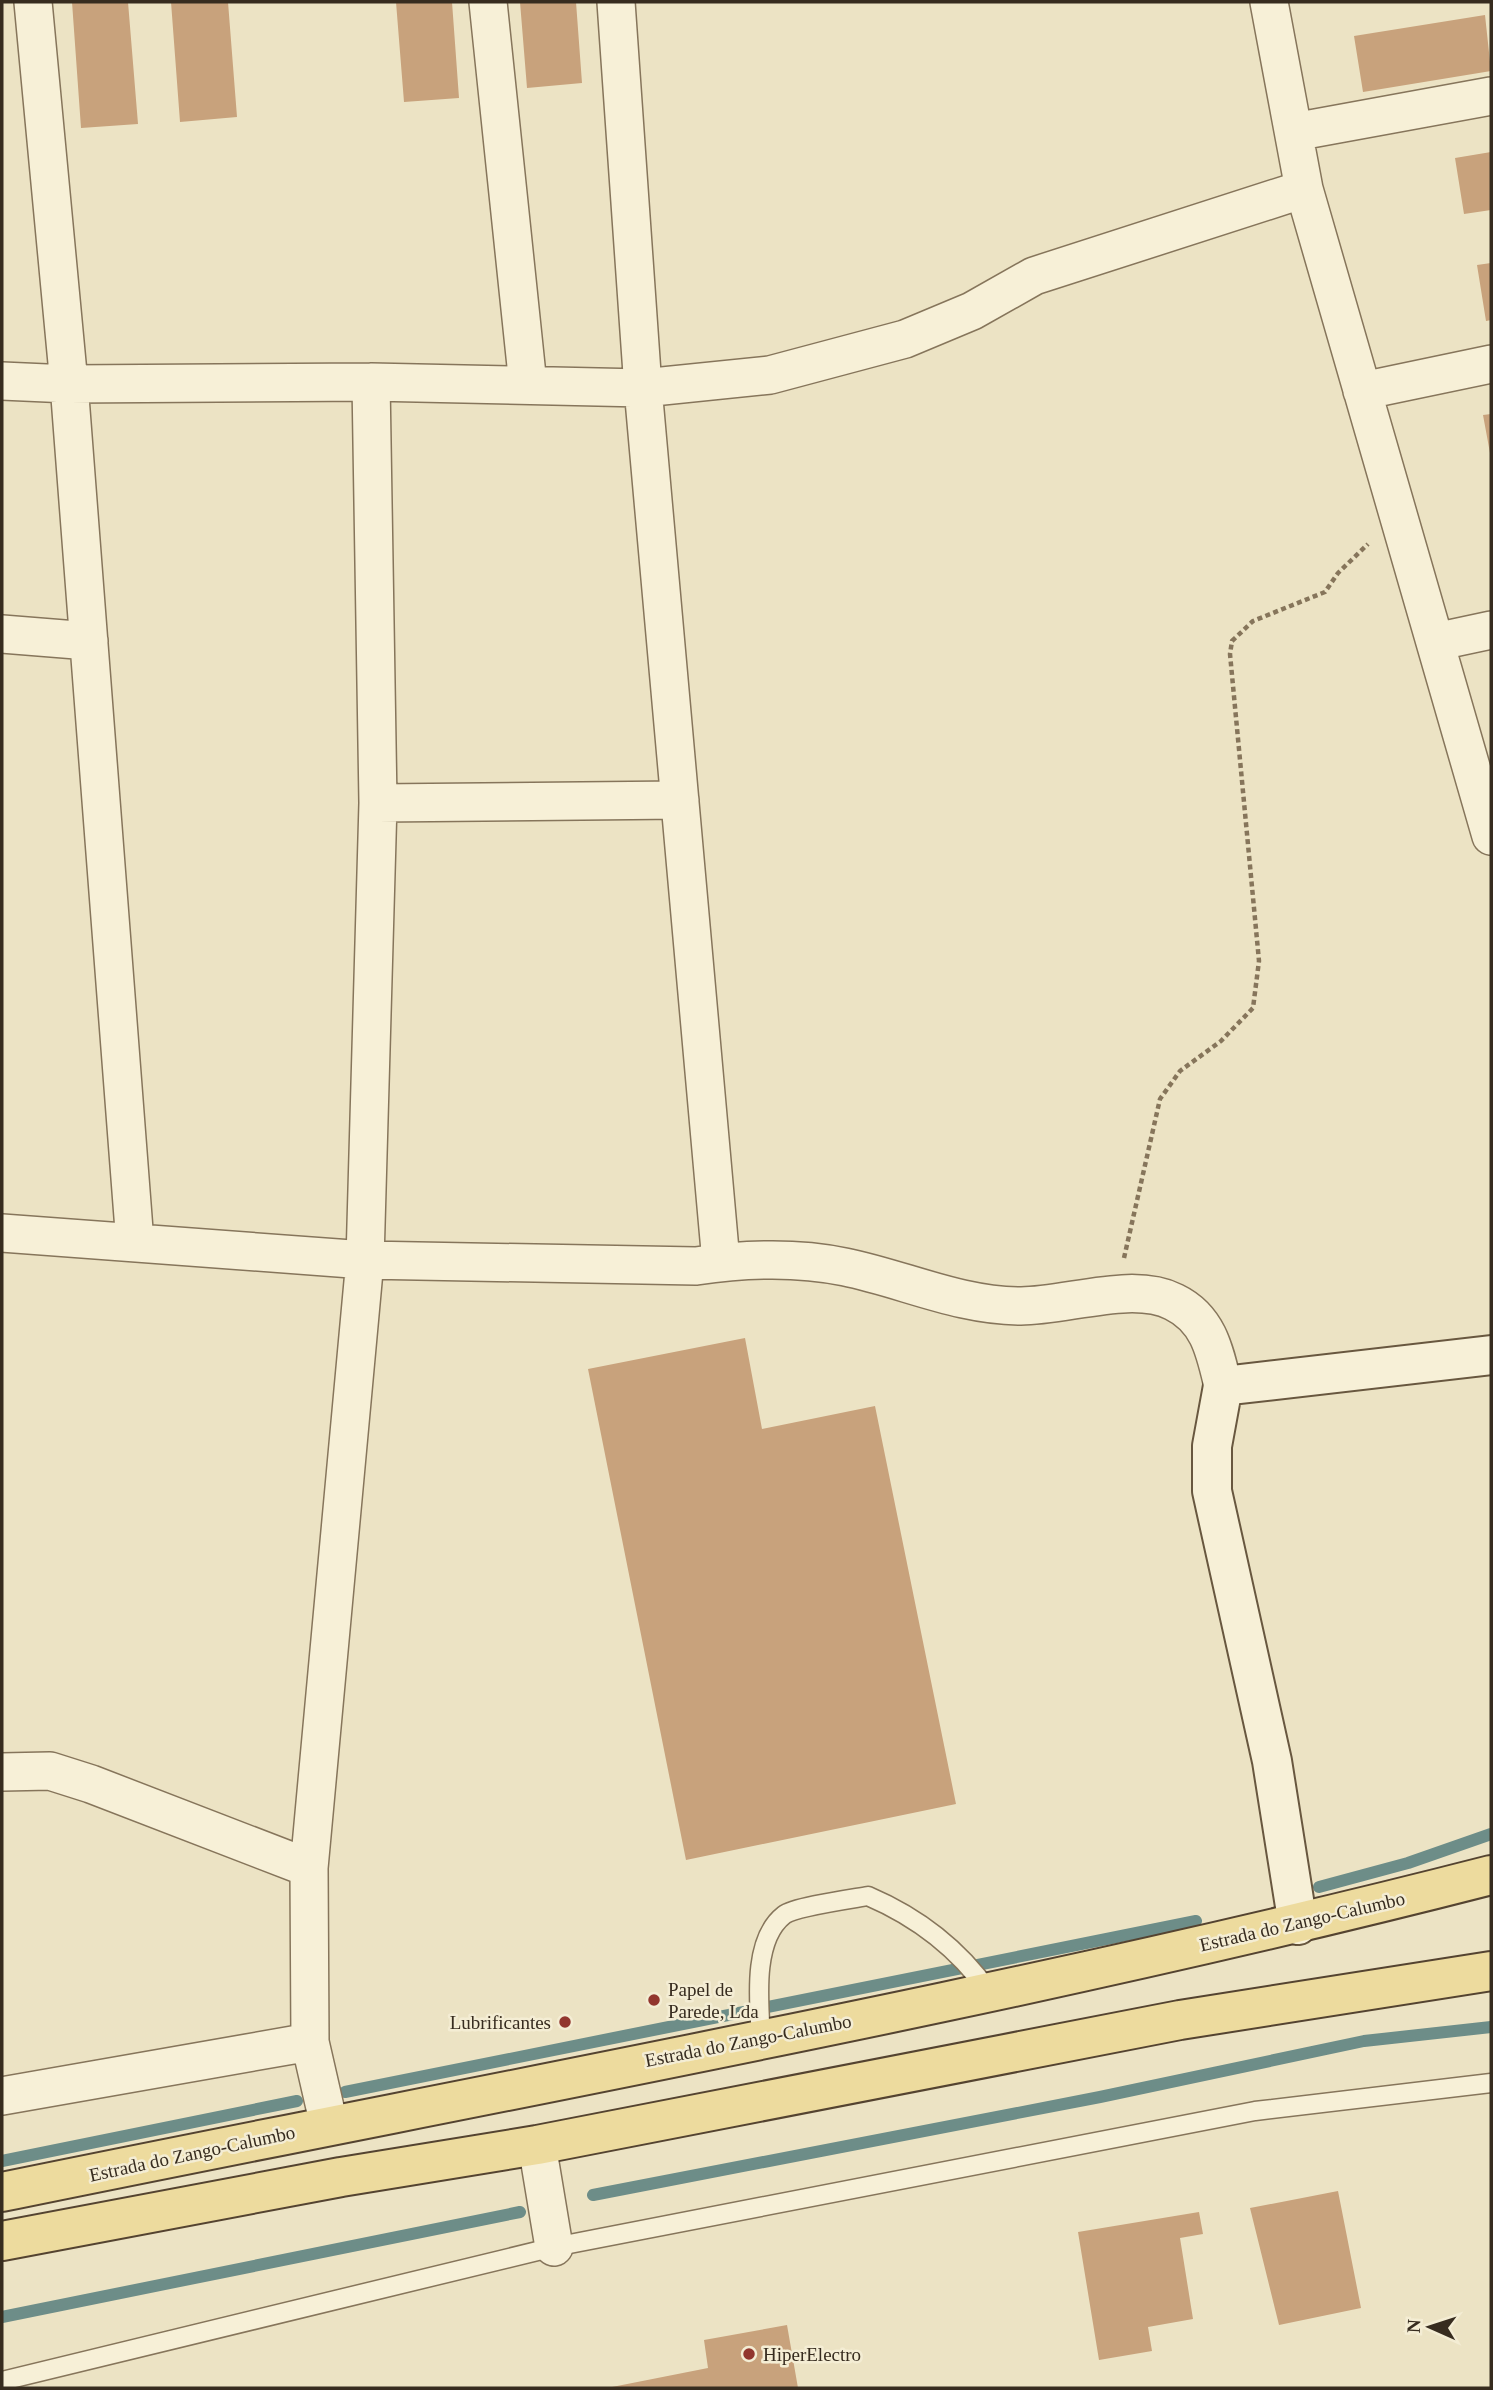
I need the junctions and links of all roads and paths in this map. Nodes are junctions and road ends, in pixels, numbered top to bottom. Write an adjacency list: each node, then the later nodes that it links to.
1 (33, 2): 11 (street)
2 (488, 2): 12 (street)
3 (616, 2): 13 (street)
4 (1269, 2): 6 (street)
5 (1491, 96): 6 (street)
6 (1294, 132): 7 (street)
7 (1304, 189): 13 (street); 14 (street)
8 (1491, 364): 14 (street)
9 (2, 381): 11 (street)
10 (370, 382): 11 (street); 12 (street); 21 (street)
11 (69, 384): 18 (street)
12 (528, 386): 13 (street)
13 (643, 388): 20 (street)
14 (1362, 390): 15 (street)
15 (1400, 520): 19 (street); 27 (path)
16 (1491, 630): 19 (street)
17 (2, 634): 18 (street)
18 (89, 641): 24 (street)
19 (1435, 642): 22 (street)
20 (680, 800): 21 (street); 26 (street)
21 (378, 803): 25 (street)
22 (1491, 836)
23 (2, 1233): 24 (street)
24 (135, 1243): 25 (street)
25 (365, 1260): 26 (street); 31 (street)
26 (721, 1262): 27 (street)
27 (1116, 1296): 29 (street)
28 (1491, 1355): 29 (street)
29 (1223, 1386): 33 (street)
30 (2, 1772): 31 (street)
31 (309, 1868): 37 (street)
32 (1491, 1875): 33 (main road, Estrada do Zango-Calumbo)
33 (1298, 1925): 35 (main road, Estrada do Zango-Calumbo)
34 (1491, 1971): 41 (main road)
35 (989, 1992): 36 (main road, Estrada do Zango-Calumbo); 36 (lane)
36 (761, 2038): 40 (main road, Estrada do Zango-Calumbo)
37 (310, 2042): 39 (street); 40 (street)
38 (1491, 2083): 44 (lane)
39 (2, 2096)
40 (324, 2104): 42 (main road, Estrada do Zango-Calumbo)
41 (537, 2145): 43 (main road); 44 (street)
42 (2, 2192)
43 (2, 2241)
44 (554, 2247): 45 (lane)
45 (2, 2381)

